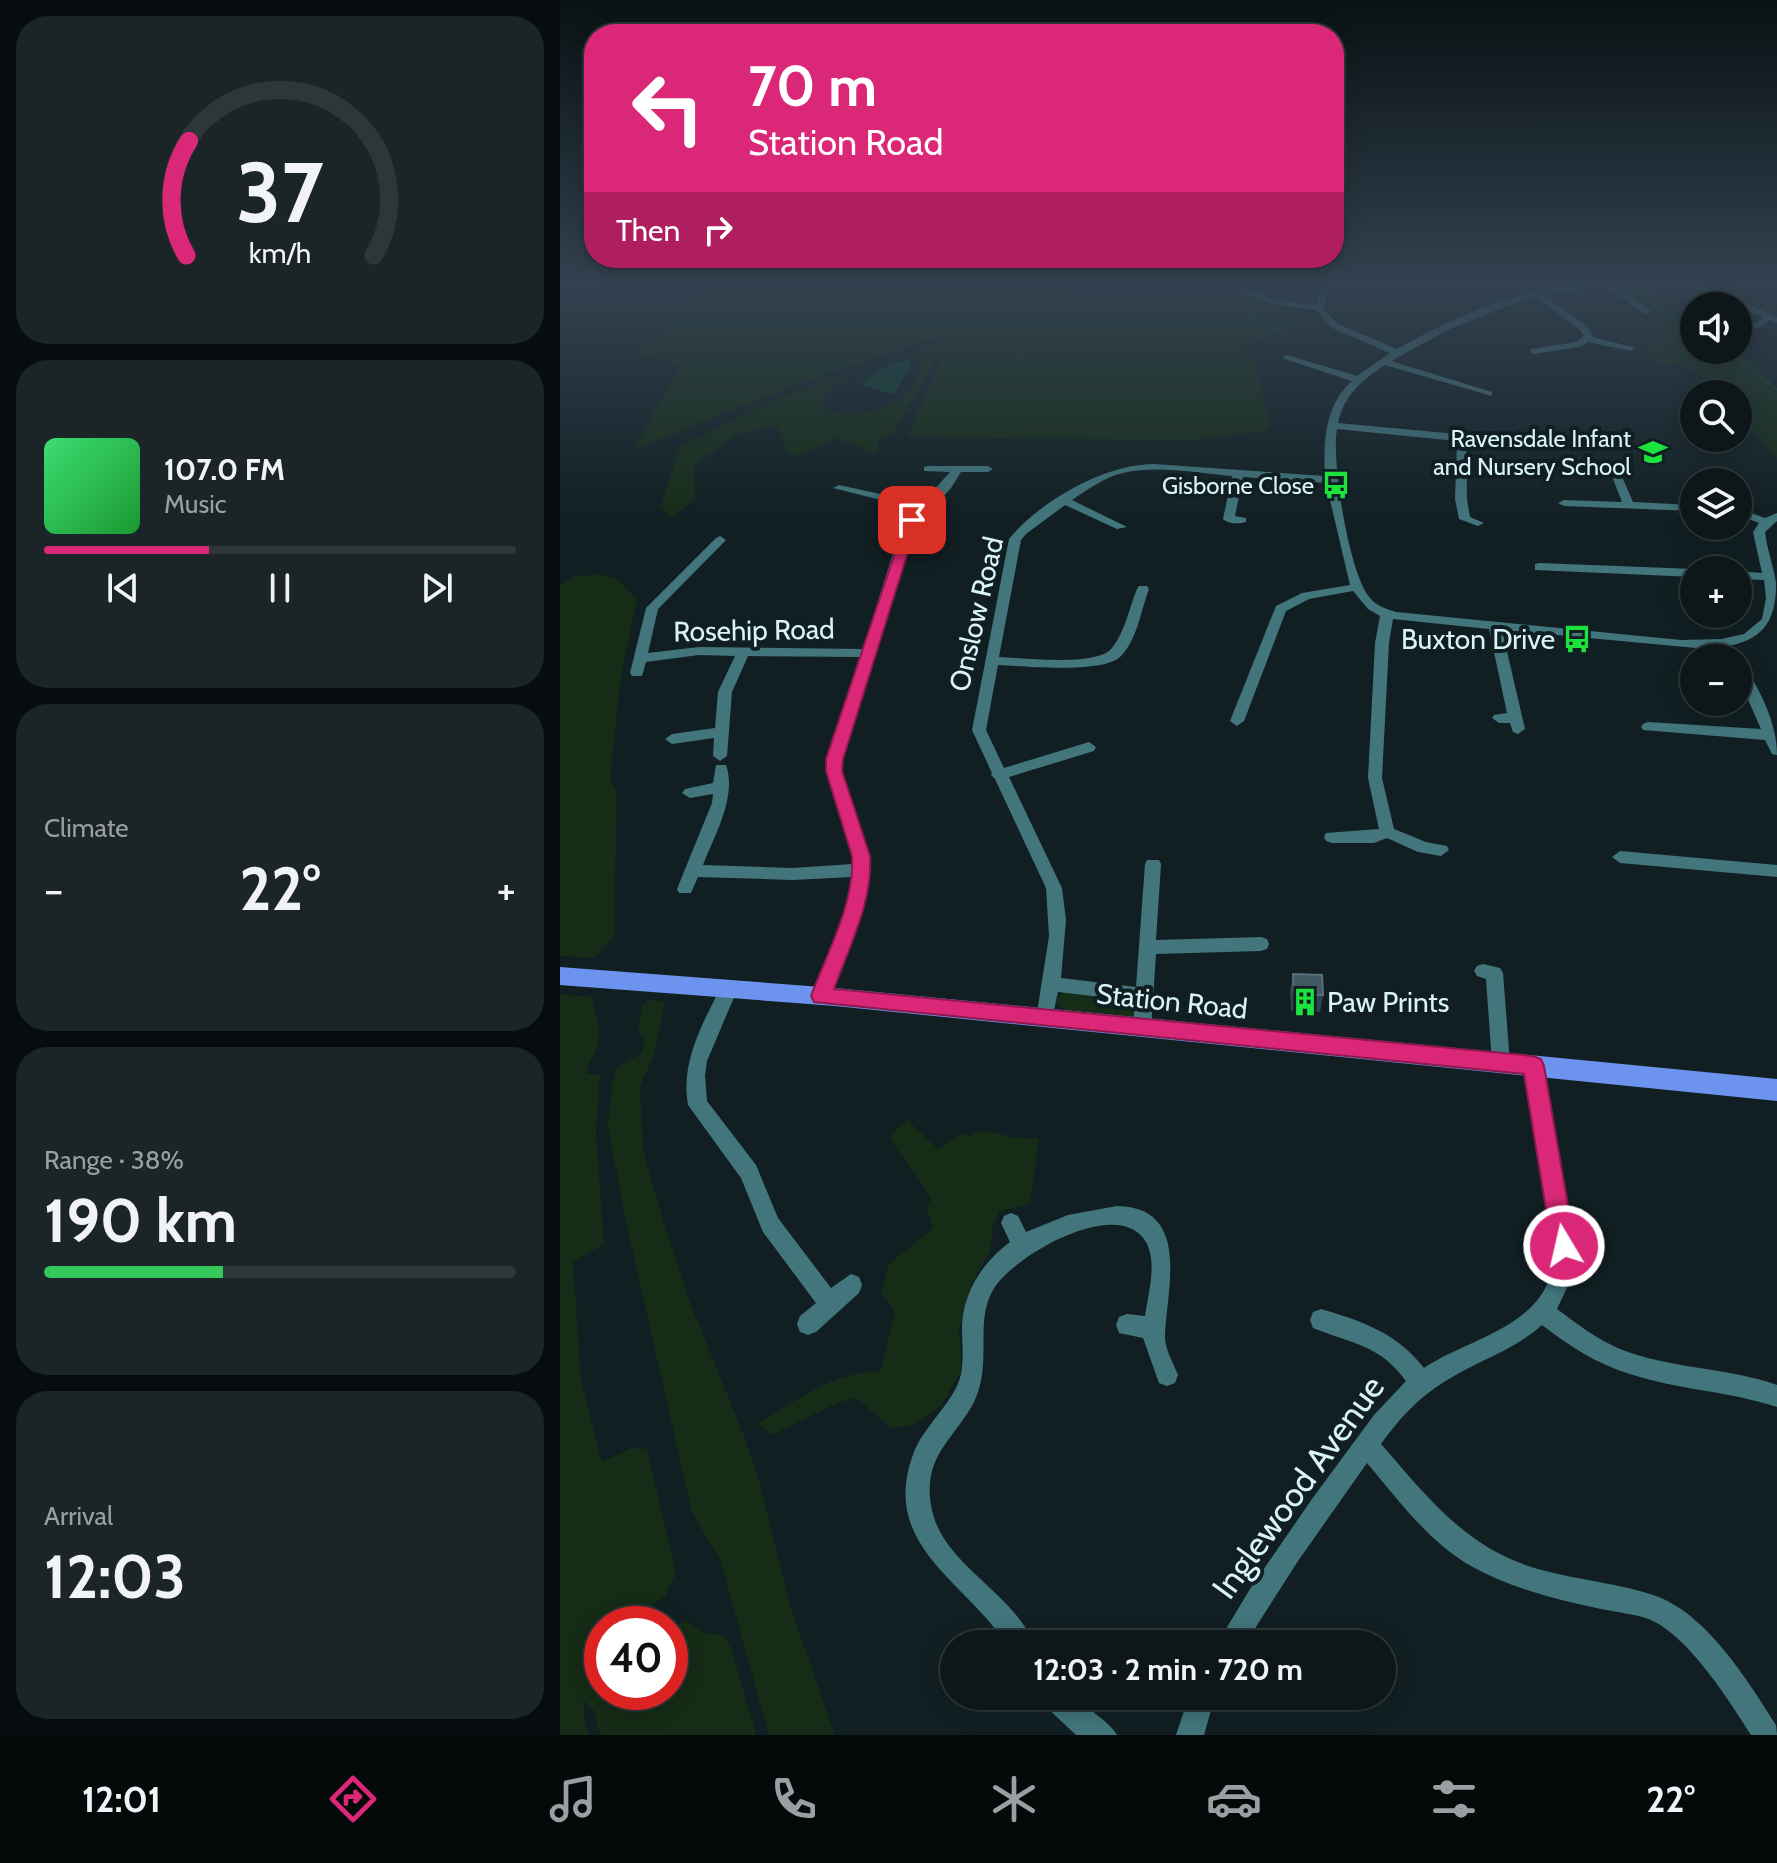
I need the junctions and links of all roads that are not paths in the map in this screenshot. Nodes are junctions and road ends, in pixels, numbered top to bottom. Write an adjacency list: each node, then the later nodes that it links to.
1 (1293, 362): 4 (street)
2 (1382, 362): 4 (street)
3 (1386, 362): 5 (street)
4 (1357, 379): 6 (street)
5 (1483, 391)
6 (1334, 426): 12 (street); 21 (street)
7 (928, 469): 8 (street)
8 (957, 469): 9 (street); 17 (street)
9 (988, 469)
10 (1238, 473): 12 (street, Onslow Road); 14 (street, Onslow Road); 20 (street)
11 (1618, 479): 16 (street)
12 (1331, 480): 28 (street)
13 (839, 488): 17 (street)
14 (1066, 501): 22 (street); 37 (street, Onslow Road)
15 (1564, 503): 16 (street)
16 (1629, 505): 18 (street)
17 (923, 507): 35 (street)
18 (1680, 507)
19 (1771, 519): 27 (street)
20 (1242, 520)
21 (1478, 523)
22 (1113, 526)
23 (720, 540): 36 (street)
24 (1539, 567): 25 (street)
25 (1680, 573)
26 (1752, 576): 27 (street)
27 (1767, 577): 33 (street)
28 (1357, 587): 30 (street); 41 (street)
29 (1136, 595): 37 (street)
30 (1387, 615): 31 (street); 49 (street)
31 (1495, 626): 32 (street); 40 (street)
32 (1681, 644)
33 (1719, 644)
34 (743, 652): 35 (street, Rosehip Road); 36 (street, Rosehip Road); 43 (street)
35 (868, 653): 58 (street)
36 (641, 658): 38 (street)
37 (990, 661): 51 (street, Onslow Road)
38 (637, 673)
39 (1752, 691): 44 (street)
40 (1499, 718)
41 (1237, 721)
42 (1648, 727): 44 (street)
43 (720, 732): 45 (street); 50 (street)
44 (1771, 735): 47 (street)
45 (672, 739)
46 (1089, 747): 51 (street)
47 (1777, 750)
48 (1357, 753): 49 (street)
49 (1376, 755): 53 (street)
50 (721, 770): 52 (street); 59 (street)
51 (998, 775): 66 (street, Onslow Road)
52 (690, 793)
53 (1387, 832): 54 (street); 55 (street)
54 (1332, 837)
55 (1429, 853)
56 (1620, 857): 60 (street)
57 (1153, 864): 63 (street)
58 (862, 870): 59 (street); 69 (street)
59 (693, 871): 61 (street)
60 (1777, 871)
61 (685, 889)
62 (1252, 938): 63 (street)
63 (1147, 947): 68 (street)
64 (1483, 971): 72 (street)
65 (560, 976): 67 (main road, Station Road)
66 (1050, 984): 68 (street); 70 (street, Onslow Road)
67 (729, 988): 69 (main road, Station Road); 78 (street)
68 (1145, 995): 71 (street)
69 (821, 996): 70 (main road, Station Road)
70 (1045, 1019): 71 (main road, Station Road)
71 (1142, 1029): 72 (main road, Station Road)
72 (1501, 1063): 73 (main road, Station Road)
73 (1533, 1066): 74 (main road, Station Road); 79 (street, Inglewood Avenue)
74 (1777, 1090)
75 (1011, 1223): 76 (street)
76 (1022, 1245): 83 (street); 88 (street)
77 (851, 1285): 78 (street)
78 (830, 1304): 81 (street)
79 (1541, 1311): 85 (street, Inglewood Avenue); 86 (street)
80 (1321, 1320): 85 (street)
81 (808, 1324)
82 (1127, 1325): 83 (street)
83 (1155, 1328): 84 (street)
84 (1167, 1375)
85 (1421, 1383): 87 (street, Inglewood Avenue)
86 (1777, 1396)
87 (1367, 1445): 89 (street, Inglewood Avenue); 94 (street)
88 (1012, 1630)
89 (1239, 1630)
90 (1068, 1710): 92 (street)
91 (1198, 1710): 93 (street)
92 (1103, 1735)
93 (1190, 1735)
94 (1766, 1735)

